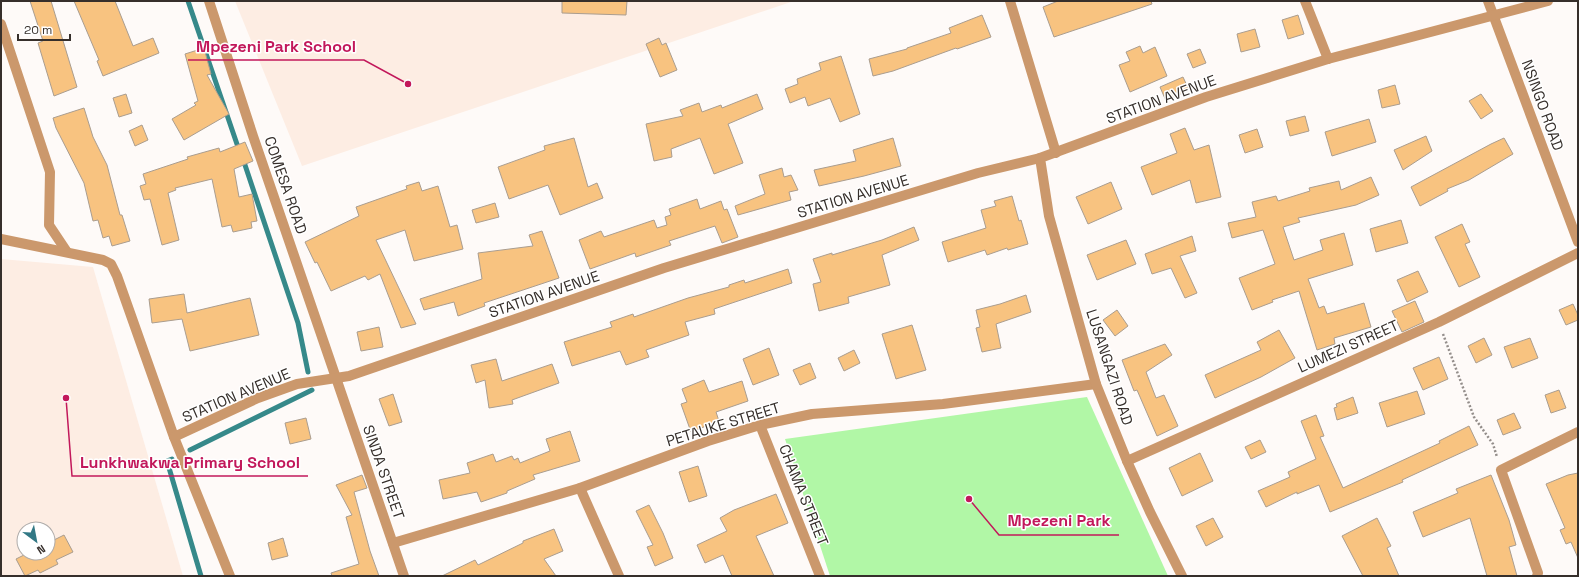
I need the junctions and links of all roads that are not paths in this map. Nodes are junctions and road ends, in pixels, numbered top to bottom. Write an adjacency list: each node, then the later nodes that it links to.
1 (209, 1): 15 (street, COMESA ROAD)
2 (1010, 1): 9 (street)
3 (1305, 1): 8 (street)
4 (1488, 1): 6 (street, NSINGO ROAD)
5 (1548, 1): 6 (street, STATION AVENUE)
6 (1494, 15): 8 (street, STATION AVENUE); 12 (street, NSINGO ROAD)
7 (1, 24): 13 (street)
8 (1328, 60): 9 (street, STATION AVENUE)
9 (1056, 153): 10 (street, STATION AVENUE)
10 (1040, 158): 15 (street, STATION AVENUE); 16 (street, LUSANGAZI ROAD)
11 (1, 239): 13 (street)
12 (1578, 242)
13 (67, 252): 19 (street)
14 (1578, 253): 20 (street, LUMEZI STREET)
15 (336, 377): 19 (street, STATION AVENUE); 22 (street, SINDA STREET)
16 (1096, 384): 17 (street, PETAUKE STREET); 20 (street, LUSANGAZI ROAD)
17 (760, 425): 21 (street, PETAUKE STREET); 26 (street, CHAMA STREET)
18 (1578, 432): 28 (street)
19 (174, 437): 23 (street)
20 (1127, 461): 27 (street, LUSANGAZI ROAD)
21 (580, 488): 22 (street, PETAUKE STREET); 25 (street)
22 (394, 543): 24 (street, SINDA STREET)
23 (230, 576)
24 (404, 576)
25 (619, 576)
26 (820, 576)
27 (1182, 576)
28 (1537, 576)

